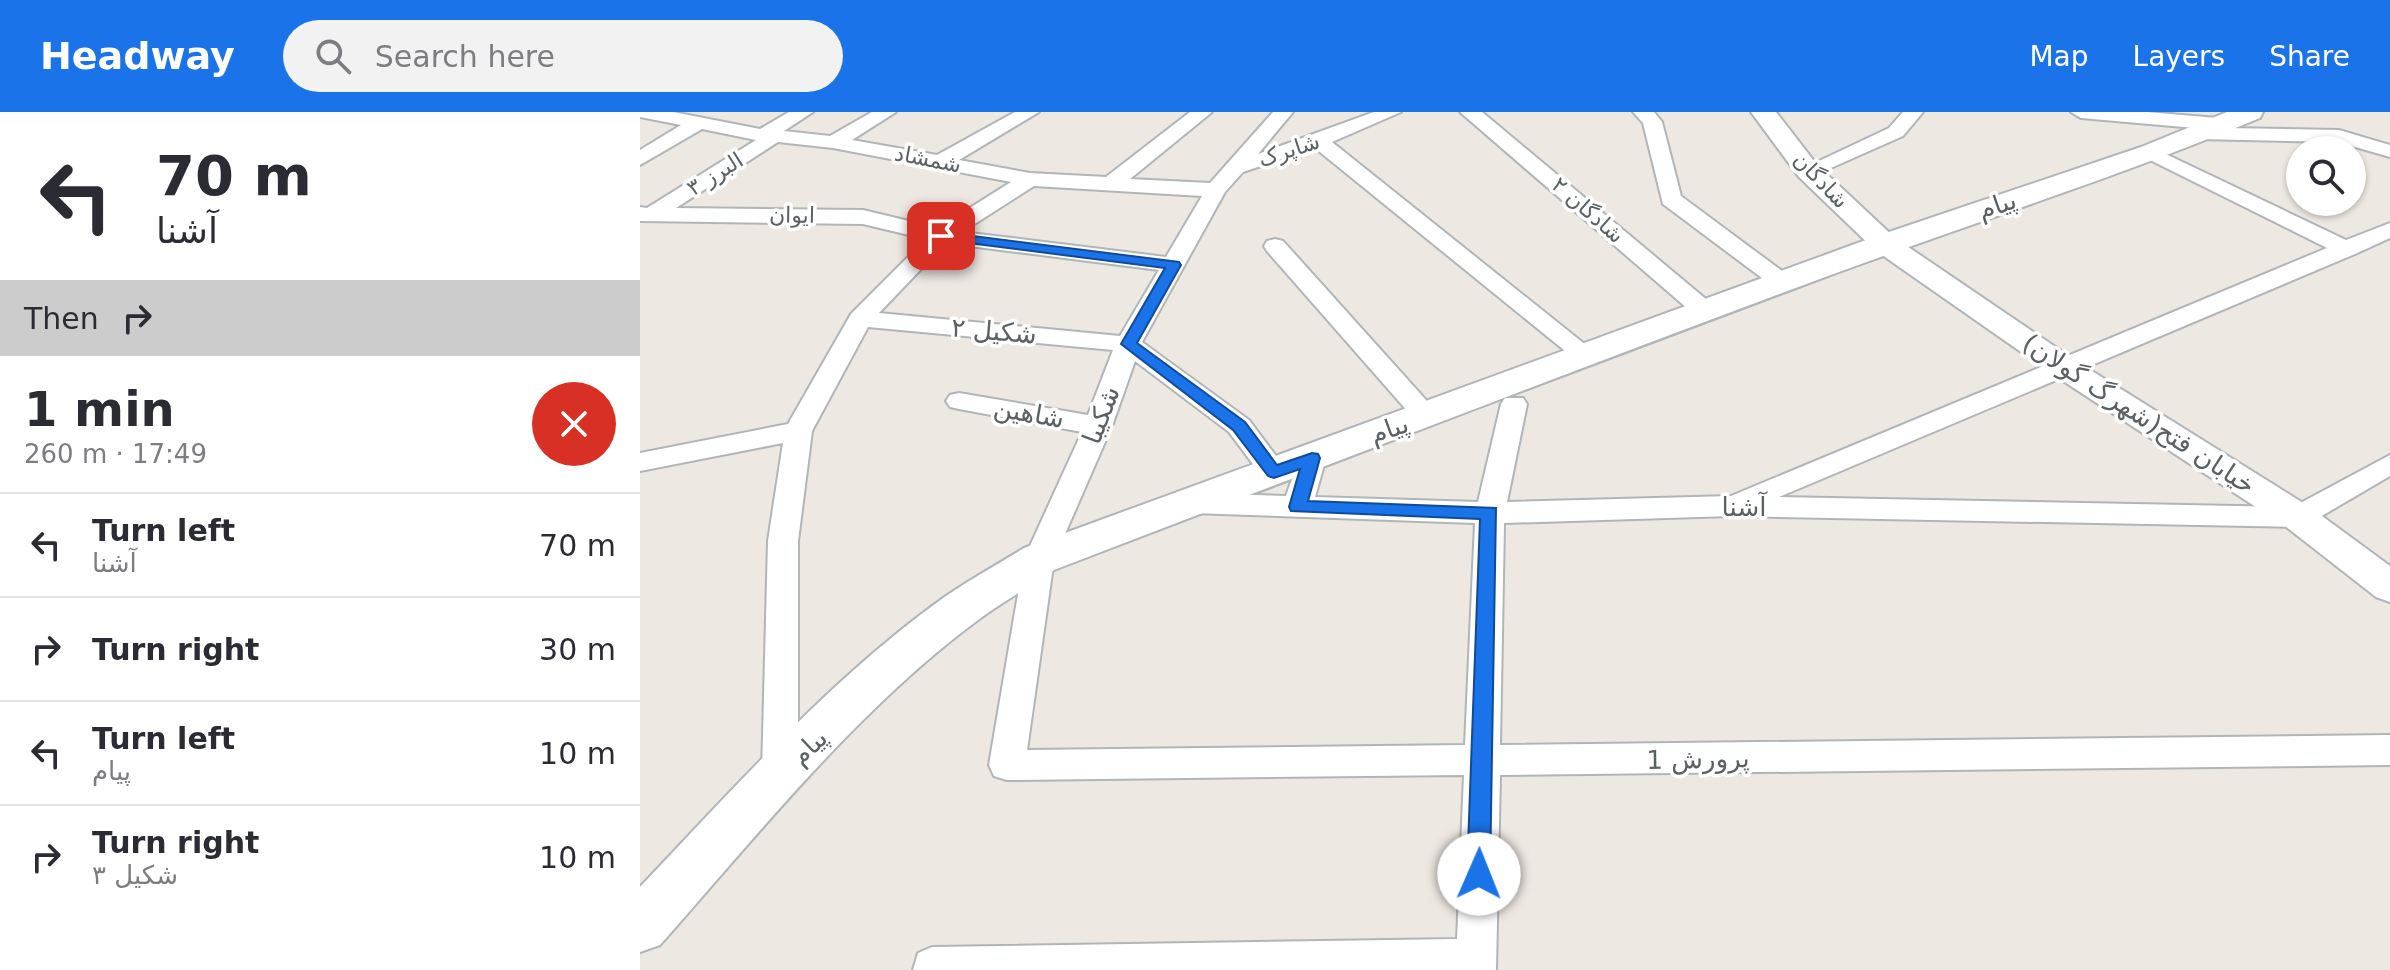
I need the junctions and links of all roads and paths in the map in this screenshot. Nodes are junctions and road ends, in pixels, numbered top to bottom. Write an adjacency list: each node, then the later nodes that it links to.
1 (642, 112): 13 (street, شمشاد)
2 (803, 112): 15 (street, البرز ۳)
3 (886, 112): 17 (street)
4 (1029, 112): 21 (street)
5 (1202, 112): 25 (street)
6 (1283, 112): 22 (street, شکیبا)
7 (1391, 112): 16 (street, شاپرک)
8 (1470, 112): 35 (street, شادگان ۲)
9 (1643, 112): 34 (street)
10 (1763, 112): 23 (street, شادگان)
11 (1913, 112): 23 (street)
12 (2091, 112): 14 (street)
13 (685, 117): 15 (street, شمشاد); 20 (street)
14 (2222, 123): 18 (street); 19 (main road, پیام)
15 (769, 136): 17 (street, شمشاد); 27 (street, البرز ۳)
16 (1318, 141): 22 (street, شاپرک); 38 (street)
17 (833, 142): 21 (street, شمشاد)
18 (2390, 151)
19 (2151, 153): 30 (main road, پیام); 32 (street)
20 (640, 159)
21 (942, 161): 24 (street, شمشاد)
22 (1232, 169): 26 (street, شکیبا)
23 (1808, 171): 30 (street, شادگان)
24 (1030, 179): 25 (street, شمشاد); 29 (street)
25 (1108, 186): 26 (street, شمشاد)
26 (1216, 190): 33 (street, شکیبا)
27 (645, 217): 29 (street, ایوان)
28 (2390, 230): 32 (street)
29 (941, 236): 33 (street, ایوان); 36 (street)
30 (1885, 244): 34 (main road, پیام); 39 (street, خیابان فتح(شهرگ گولان))
31 (1275, 246): 42 (street)
32 (2347, 249): 39 (street)
33 (1174, 265): 37 (street, شکیبا)
34 (1782, 282): 35 (main road, پیام)
35 (1704, 310): 38 (main road, پیام)
36 (860, 319): 37 (street, شکیل ۲); 44 (street)
37 (1128, 344): 43 (street, شکیبا); 48 (street)
38 (1584, 354): 42 (main road, پیام)
39 (2065, 368): 50 (street); 53 (street, خیابان فتح(شهرگ گولان))
40 (959, 401): 43 (street, شاهین)
41 (1514, 404): 52 (street)
42 (1426, 416): 45 (main road, پیام)
43 (1098, 426): 54 (street, شکیبا)
44 (798, 431): 47 (street); 59 (street)
45 (1312, 458): 48 (main road, پیام); 51 (street)
46 (2390, 464): 53 (street)
47 (643, 467)
48 (1274, 472): 49 (main road, پیام)
49 (1191, 503): 51 (street, آشنا); 54 (main road, پیام)
50 (1731, 506): 52 (street, آشنا); 53 (street, آشنا)
51 (1297, 507): 52 (street, آشنا)
52 (1490, 513): 57 (street)
53 (2298, 517): 55 (street, خیابان فتح(شهرگ گولان))
54 (1039, 559): 58 (street, شکیبا); 59 (main road, پیام)
55 (2390, 587)
56 (2390, 750): 57 (street, پرورش 1)
57 (1481, 761): 58 (street, پرورش 1); 61 (street)
58 (1007, 765)
59 (780, 774): 60 (main road, پیام)
60 (640, 926)
61 (1476, 964): 62 (street)
62 (932, 967)

